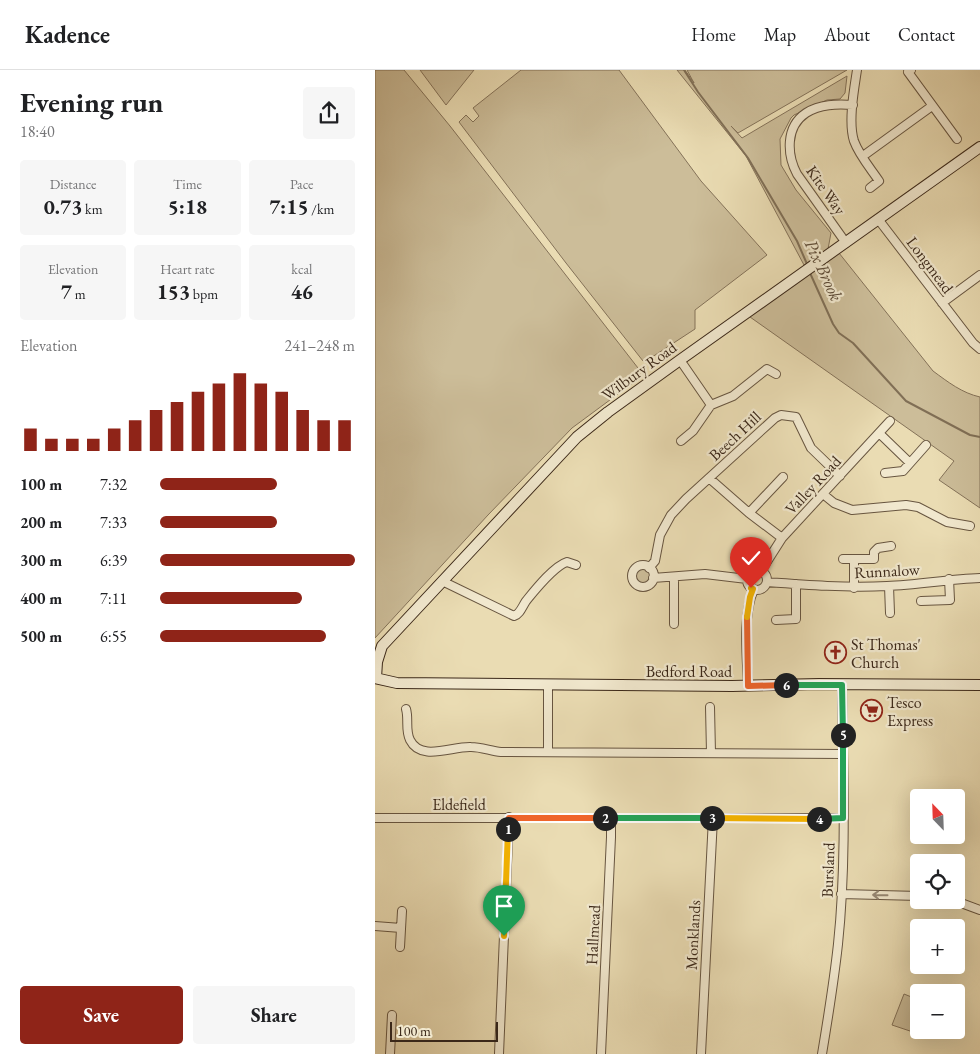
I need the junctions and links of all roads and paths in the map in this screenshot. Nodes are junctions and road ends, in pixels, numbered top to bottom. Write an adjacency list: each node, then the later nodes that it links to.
1 (857, 70): 3 (street)
2 (911, 70): 4 (street)
3 (853, 105): 7 (street); 10 (street, Kite Way)
4 (932, 106): 5 (street); 7 (street)
5 (957, 139)
6 (980, 147): 9 (street, Wilbury Road)
7 (863, 156): 8 (street)
8 (870, 188)
9 (878, 219): 10 (street, Wilbury Road); 12 (street, Longmead)
10 (846, 242): 14 (street, Wilbury Road)
11 (980, 276): 12 (street)
12 (942, 303): 13 (street, Longmead)
13 (980, 349)
14 (680, 360): 16 (street); 41 (street, Wilbury Road)
15 (776, 374): 16 (street)
16 (711, 405): 19 (street)
17 (891, 421): 18 (street, Valley Road)
18 (879, 433): 21 (street); 23 (street, Valley Road)
19 (681, 441)
20 (926, 445): 21 (street)
21 (910, 463): 22 (street)
22 (885, 472)
23 (839, 476): 25 (street, Beech Hill); 26 (street, Valley Road)
24 (783, 477): 27 (street)
25 (709, 478): 27 (street, Beech Hill); 34 (street, Beech Hill)
26 (823, 494): 28 (street); 29 (street, Valley Road)
27 (749, 513): 29 (street, Beech Hill)
28 (970, 526)
29 (783, 538): 35 (street, Valley Road)
30 (891, 546): 32 (street)
31 (843, 560): 32 (street)
32 (854, 560): 45 (street)
33 (576, 565): 41 (street)
34 (649, 568): 36 (street); 36 (street)
35 (761, 571): 39 (street); 42 (street)
36 (653, 578): 37 (street)
37 (674, 578): 39 (street); 50 (street)
38 (980, 578): 40 (street, Runnalow)
39 (747, 579): 46 (street)
40 (949, 580): 44 (street, Runnalow); 47 (street)
41 (442, 581): 51 (street, Wilbury Road)
42 (767, 582): 43 (street, Runnalow); 46 (street)
43 (795, 584): 45 (street, Runnalow); 49 (street)
44 (889, 586): 45 (street, Runnalow); 48 (street)
45 (854, 588)
46 (753, 589): 54 (street)
47 (921, 600)
48 (890, 613)
49 (776, 620)
50 (675, 624)
51 (375, 678): 52 (street, Bedford Road)
52 (548, 685): 54 (street, Bedford Road); 58 (street)
53 (842, 685): 54 (street, Bedford Road); 55 (street, Bedford Road); 60 (street, Bursland)
54 (748, 686)
55 (980, 686)
56 (710, 707): 59 (street)
57 (406, 709): 58 (street)
58 (548, 752): 59 (street)
59 (711, 753): 60 (street)
60 (843, 754): 65 (street, Bursland)
61 (375, 818): 62 (street, Eldefield)
62 (509, 818): 63 (street, Eldefield); 76 (street)
63 (611, 818): 64 (street, Eldefield); 77 (street, Hallmead)
64 (713, 818): 65 (street, Eldefield); 78 (street, Monklands)
65 (843, 818): 66 (street, Bursland)
66 (841, 894): 67 (street, one-way to 66); 79 (street, Bursland)
67 (910, 896)
68 (965, 904): 69 (street)
69 (980, 910)
70 (402, 911): 72 (street)
71 (375, 926): 72 (street)
72 (401, 928): 73 (street)
73 (400, 947)
74 (392, 1015): 75 (street)
75 (390, 1054)
76 (499, 1054)
77 (601, 1054)
78 (701, 1054)
79 (822, 1054)

